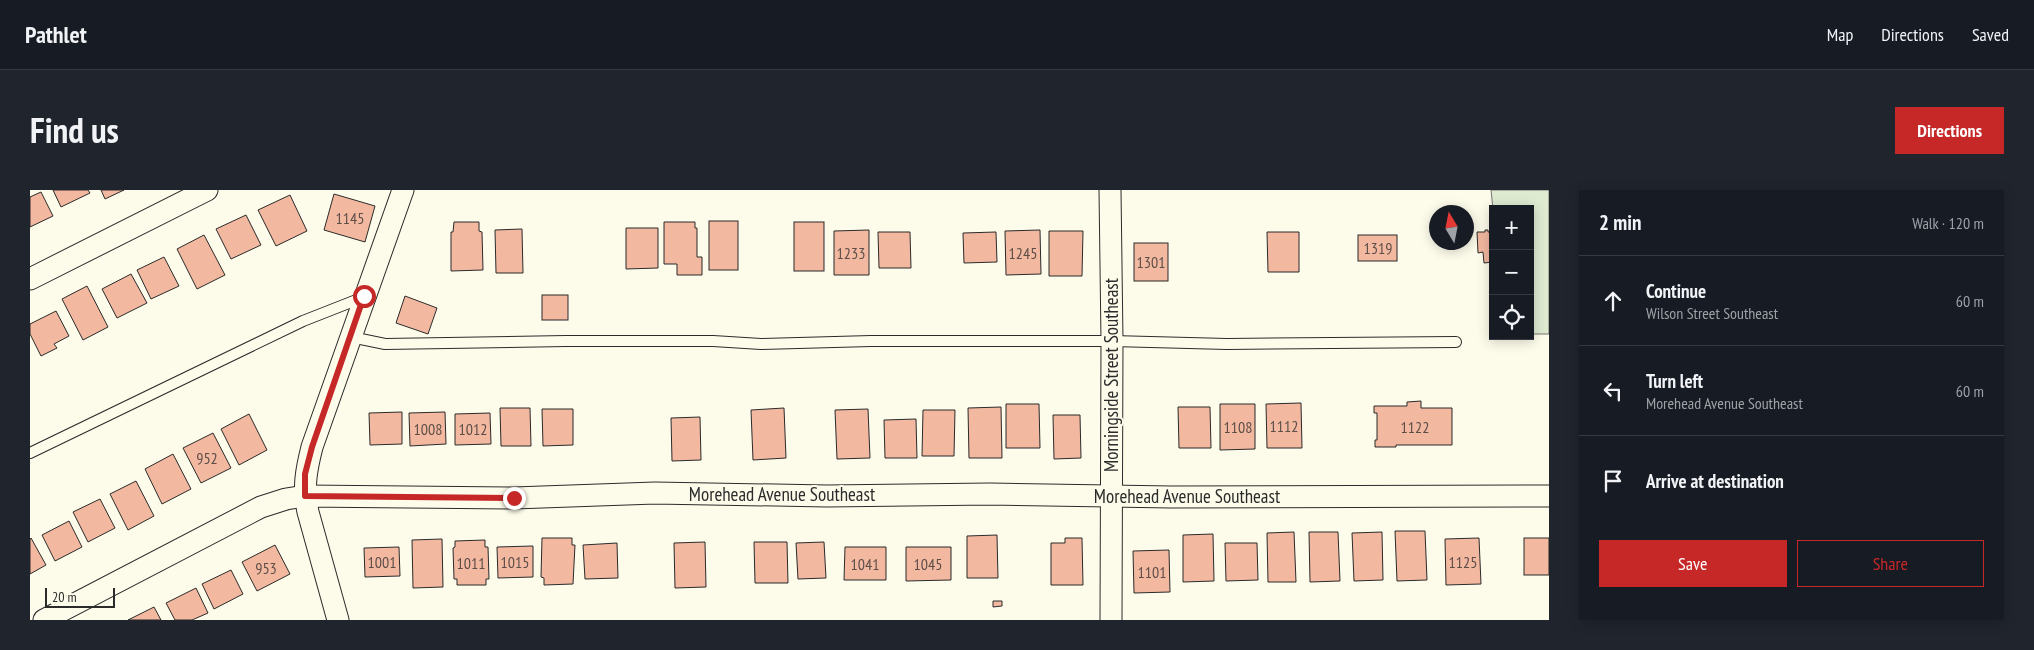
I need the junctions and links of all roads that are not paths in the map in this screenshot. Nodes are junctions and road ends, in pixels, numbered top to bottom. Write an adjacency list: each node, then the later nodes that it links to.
1 (207, 190): 4 (street)
2 (403, 190): 5 (street)
3 (1110, 190): 7 (street, Morningside Street Southeast)
4 (30, 279)
5 (364, 296): 6 (street); 9 (lane)
6 (351, 337): 7 (lane); 10 (street)
7 (1112, 341): 8 (lane); 11 (street, Morningside Street Southeast)
8 (1456, 342)
9 (30, 453)
10 (305, 496): 11 (street, Morehead Avenue Southeast); 13 (street, Morehead Avenue Southeast); 14 (street)
11 (1111, 496): 12 (street, Morehead Avenue Southeast); 15 (street, Morningside Street Southeast)
12 (1549, 496)
13 (44, 620)
14 (338, 620)
15 (1111, 620)

